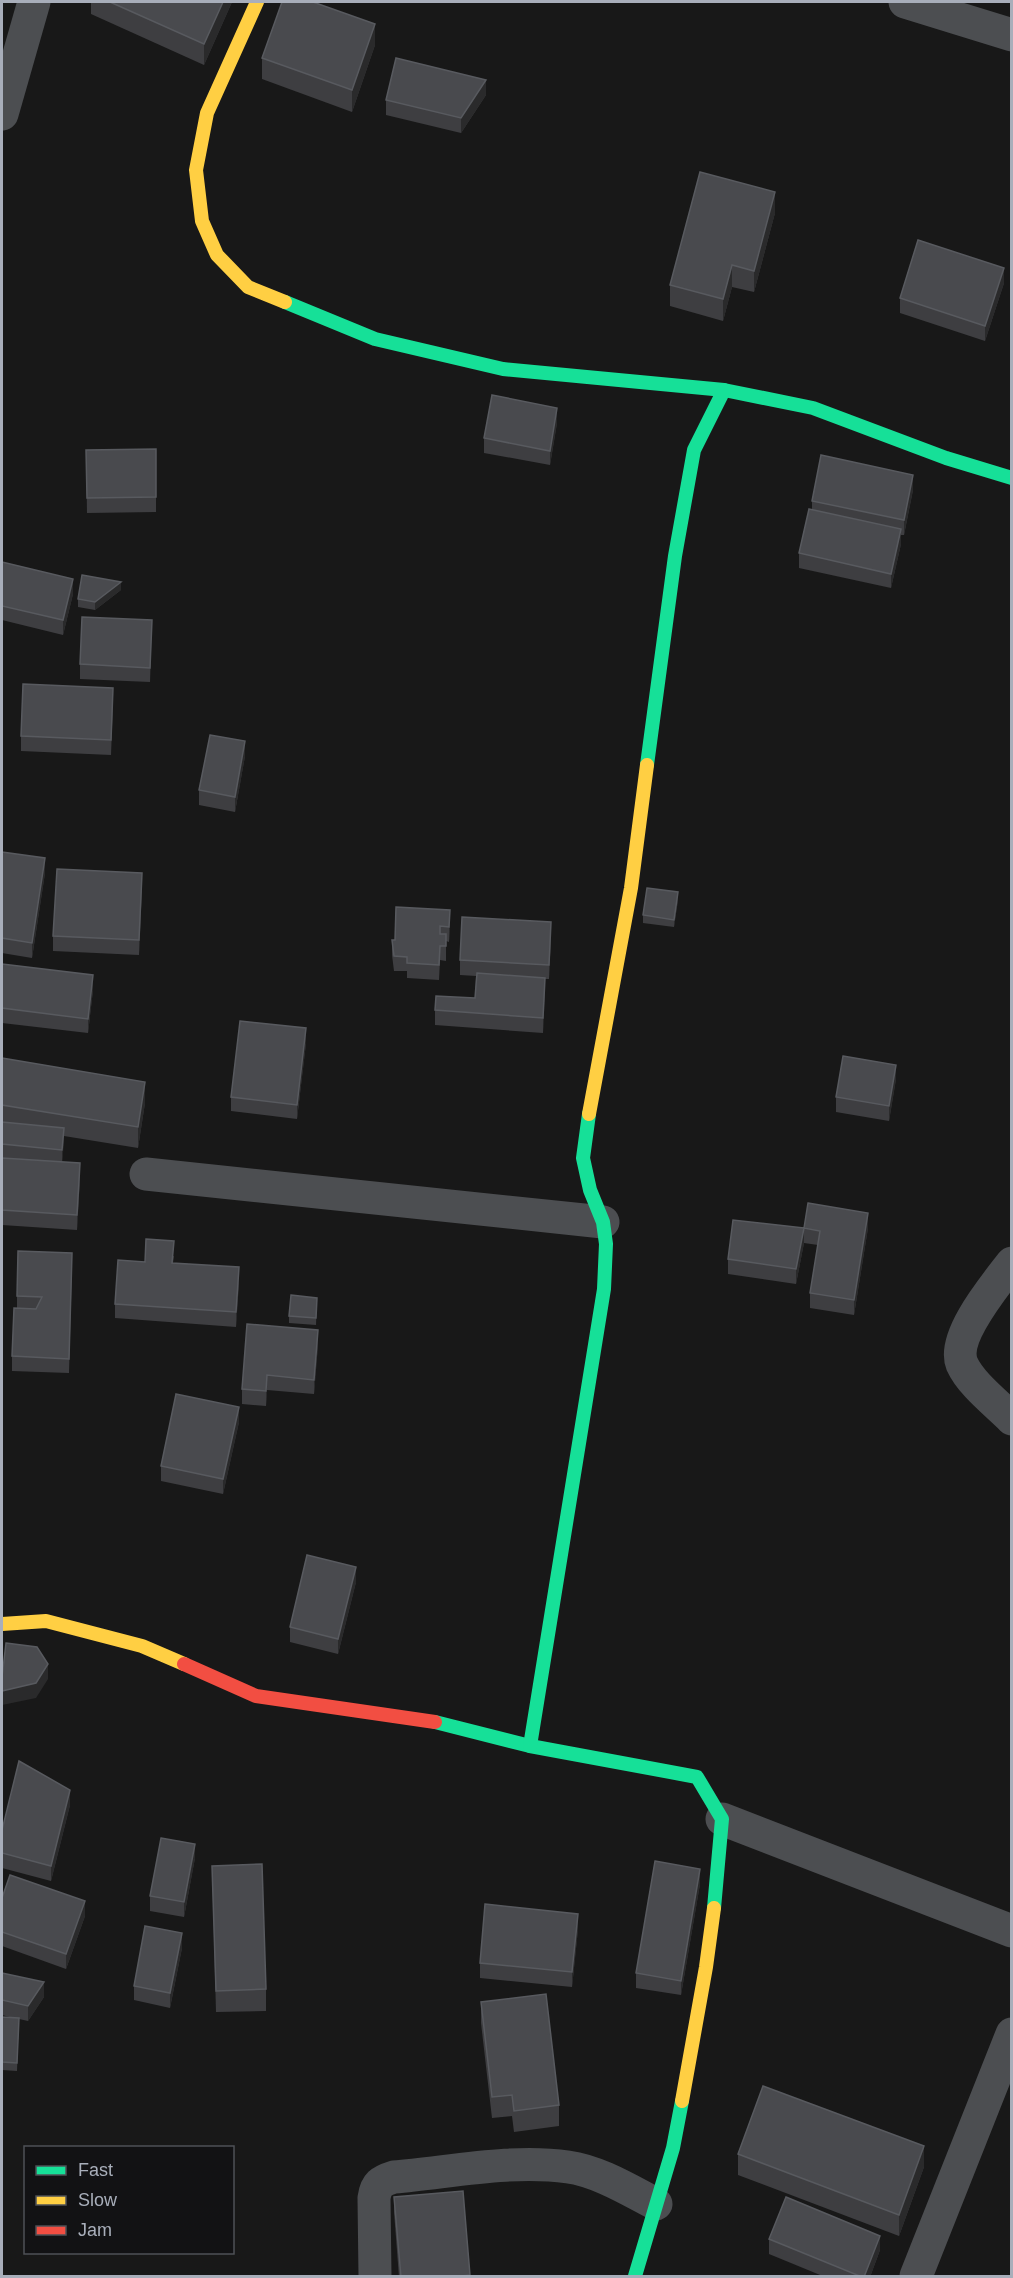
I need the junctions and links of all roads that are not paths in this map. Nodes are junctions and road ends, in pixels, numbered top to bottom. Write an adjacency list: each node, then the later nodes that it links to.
1 (34, 2): 5 (street)
2 (257, 2): 6 (street)
3 (905, 2): 4 (street)
4 (1011, 35)
5 (2, 114)
6 (724, 390): 7 (street); 9 (street)
7 (1011, 478)
8 (147, 1174): 9 (street)
9 (603, 1222): 13 (street)
10 (1011, 1263): 11 (street)
11 (1011, 1419)
12 (2, 1624): 13 (street)
13 (530, 1746): 14 (street)
14 (722, 1819): 15 (street); 17 (street)
15 (1011, 1931)
16 (1011, 2034): 20 (street)
17 (657, 2204): 18 (street); 19 (street)
18 (375, 2277)
19 (635, 2277)
20 (916, 2277)

